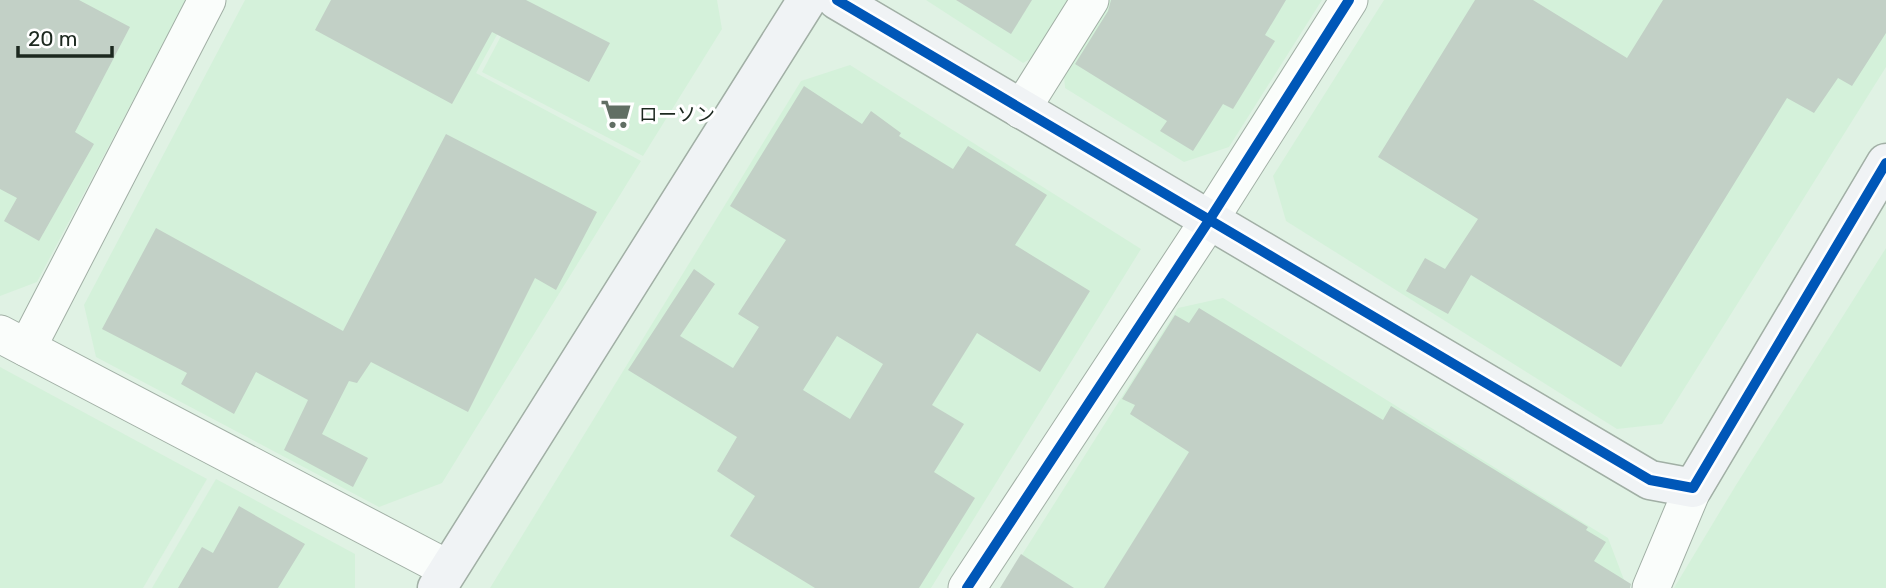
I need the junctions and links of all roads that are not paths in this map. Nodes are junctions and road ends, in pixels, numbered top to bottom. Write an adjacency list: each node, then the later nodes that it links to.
1 (207, 0): 9 (street)
2 (807, 0): 11 (street)
3 (837, 0): 6 (street)
4 (1090, 0): 6 (street)
5 (1349, 0): 8 (street)
6 (1021, 110): 8 (street)
7 (1886, 163): 10 (street)
8 (1208, 222): 10 (street); 12 (street)
9 (13, 341): 11 (street)
10 (1693, 488): 13 (street)
11 (443, 578)
12 (967, 588)
13 (1651, 588)

